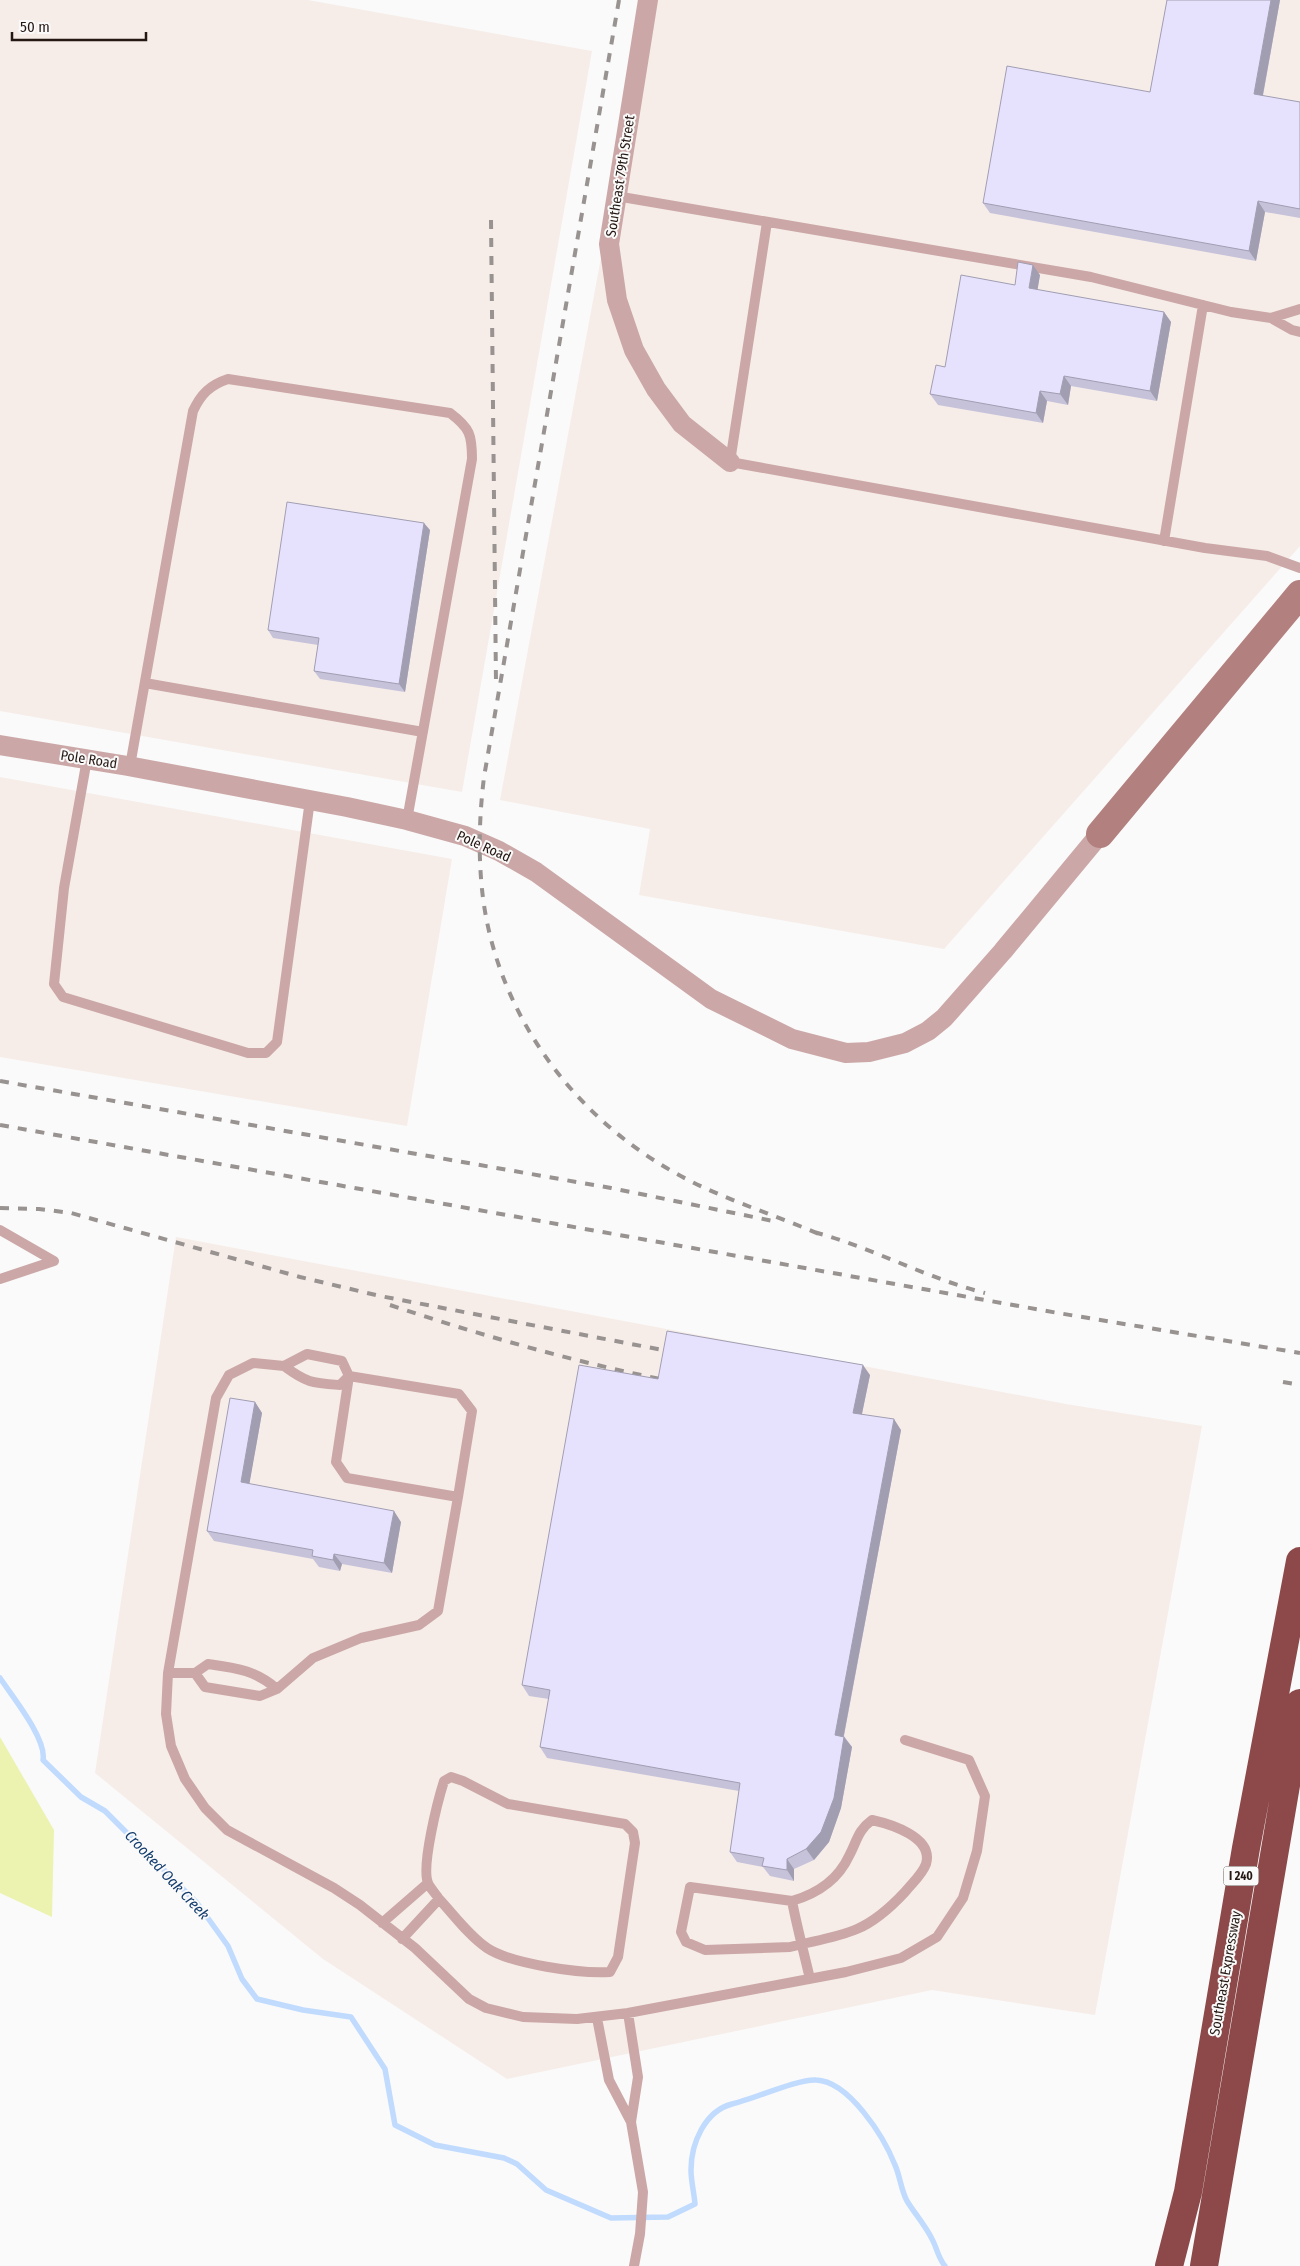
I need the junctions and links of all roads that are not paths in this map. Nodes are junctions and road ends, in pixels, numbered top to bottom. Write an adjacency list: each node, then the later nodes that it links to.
1 (648, 0): 2 (street, Southeast 79th Street)
2 (616, 196): 3 (lane); 8 (street, Southeast 79th Street)
3 (767, 222): 4 (lane); 8 (lane)
4 (1203, 305): 6 (lane); 9 (lane)
5 (1300, 309): 6 (lane)
6 (1271, 318): 7 (lane)
7 (1300, 332)
8 (730, 462): 9 (lane)
9 (1164, 541): 10 (lane)
10 (1300, 568)
11 (1300, 594): 19 (main road)
12 (145, 683): 13 (lane); 13 (lane); 16 (lane)
13 (423, 732): 18 (lane)
14 (0, 745): 15 (street, Pole Road)
15 (87, 759): 16 (street, Pole Road); 17 (lane)
16 (130, 766): 17 (street, Pole Road)
17 (310, 800): 18 (street, Pole Road)
18 (407, 820): 19 (street, Pole Road)
19 (1100, 834)
20 (0, 1230): 21 (lane)
21 (0, 1279)
22 (284, 1366): 23 (lane); 23 (lane); 26 (lane)
23 (349, 1376): 24 (lane); 24 (lane)
24 (458, 1497): 28 (lane)
25 (1300, 1562): 42 (highway, Southeast Expressway / I 240)
26 (168, 1673): 27 (lane); 34 (lane)
27 (195, 1674): 28 (lane); 28 (lane)
28 (277, 1689)
29 (1300, 1703): 43 (highway, Southeast Expressway / I 240)
30 (905, 1740): 37 (lane)
31 (428, 1883): 32 (lane); 32 (lane); 34 (lane)
32 (439, 1899): 35 (lane)
33 (792, 1901): 36 (lane); 36 (lane); 36 (lane)
34 (382, 1923): 35 (lane)
35 (402, 1939): 39 (lane)
36 (802, 1944): 37 (lane)
37 (810, 1978): 38 (lane)
38 (628, 2013): 39 (lane); 40 (lane)
39 (597, 2018): 40 (lane)
40 (631, 2122): 41 (lane)
41 (634, 2266)
42 (1169, 2266)
43 (1204, 2266)

